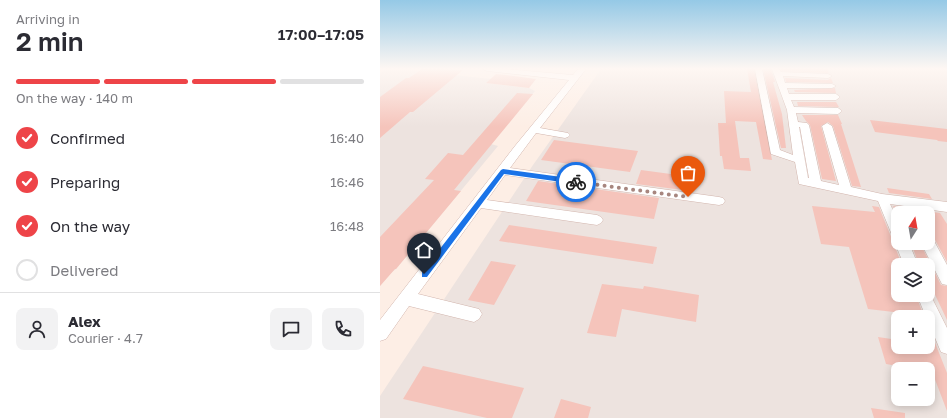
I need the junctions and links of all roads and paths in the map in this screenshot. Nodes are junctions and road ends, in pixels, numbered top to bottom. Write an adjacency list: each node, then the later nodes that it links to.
1 (567, 89): 10 (street)
2 (763, 89): 12 (street)
3 (783, 89): 4 (street)
4 (786, 97): 5 (street); 6 (street)
5 (836, 97)
6 (791, 110): 7 (street); 8 (street)
7 (838, 111)
8 (793, 124): 12 (street); 14 (street)
9 (827, 126): 15 (street)
10 (534, 130): 11 (street); 13 (street)
11 (565, 135)
12 (799, 160): 14 (street)
13 (503, 171): 17 (street); 19 (street)
14 (816, 184): 15 (street)
15 (846, 190): 16 (street)
16 (882, 198): 18 (street); 22 (street)
17 (719, 201)
18 (906, 201): 20 (street); 21 (street)
19 (479, 203): 23 (street); 26 (street)
20 (908, 206)
21 (945, 210)
22 (891, 219)
23 (597, 220)
24 (932, 250): 25 (street)
25 (947, 279)
26 (406, 298): 28 (street); 29 (street)
27 (927, 302): 30 (street)
28 (474, 314)
29 (380, 333)
30 (947, 346)

